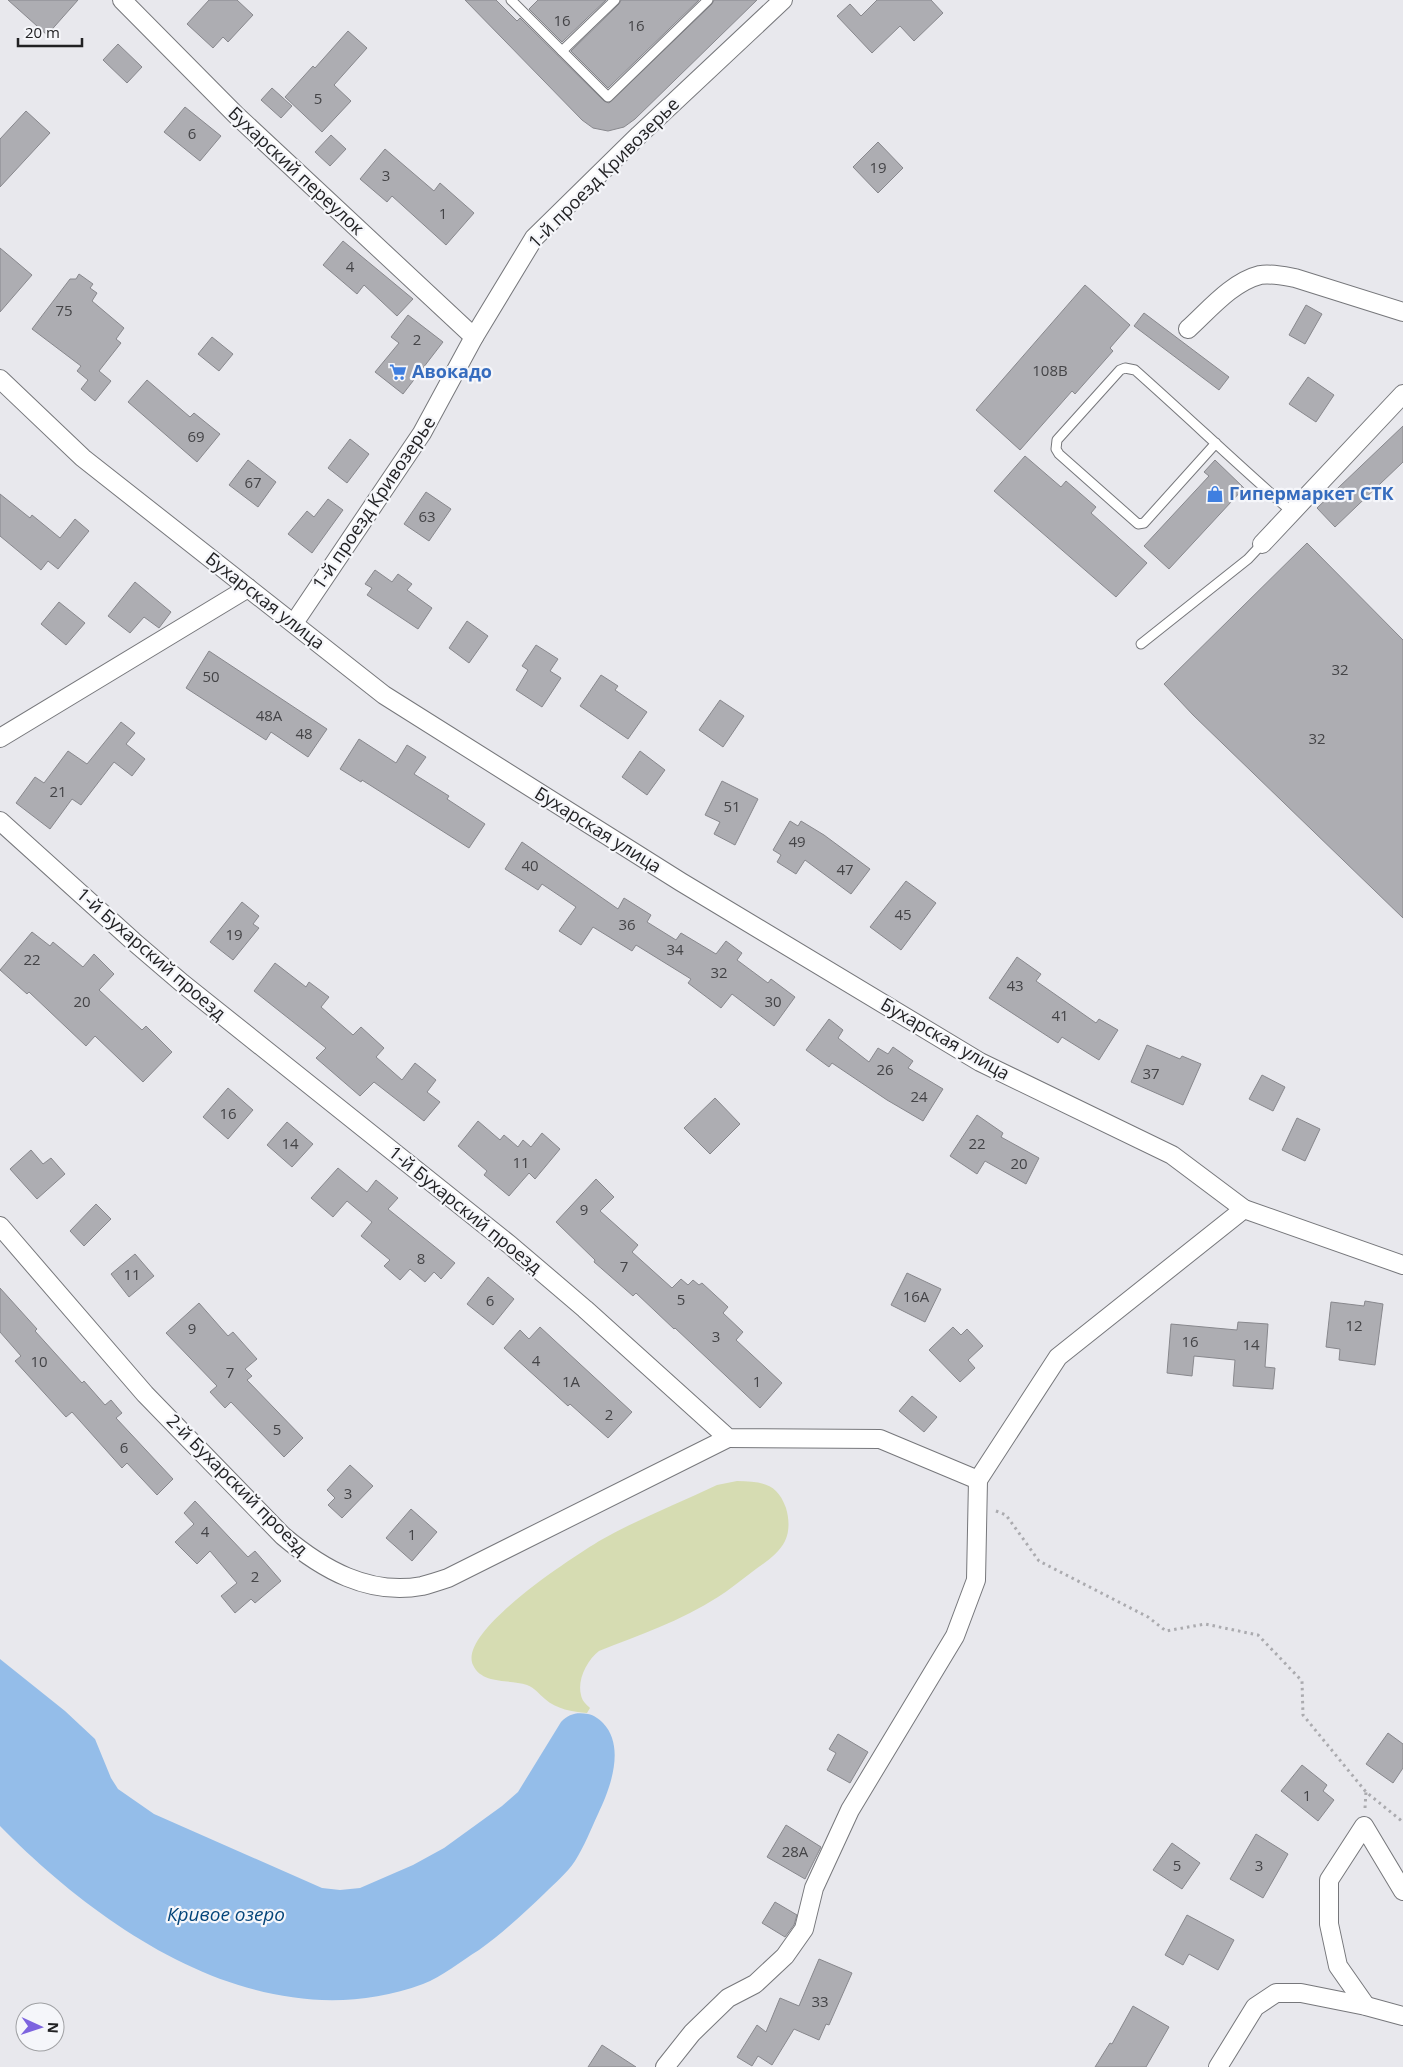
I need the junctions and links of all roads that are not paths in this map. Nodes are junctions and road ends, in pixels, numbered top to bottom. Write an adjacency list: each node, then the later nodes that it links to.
1 (122, 0): 9 (street, Бухарский переулок)
2 (614, 0): 6 (lane)
3 (708, 0): 6 (lane)
4 (783, 0): 9 (street, 1-й проезд Кривозерье)
5 (516, 1): 6 (lane)
6 (562, 51)
7 (1403, 312): 8 (street)
8 (1188, 328)
9 (474, 337): 16 (street, 1-й проезд Кривозерье)
10 (0, 379): 15 (street, Бухарская улица)
11 (1403, 394): 13 (street)
12 (1216, 443): 12 (lane); 13 (lane)
13 (1292, 512): 14 (street)
14 (1262, 544): 17 (lane)
15 (248, 588): 16 (street, Бухарская улица); 18 (street)
16 (294, 623): 20 (street, Бухарская улица)
17 (1141, 644)
18 (0, 738)
19 (0, 820): 23 (street, 1-й Бухарский проезд)
20 (1244, 1209): 22 (street, Бухарская улица); 24 (street)
21 (0, 1226): 23 (street, 2-й Бухарский проезд)
22 (1403, 1265)
23 (728, 1438): 24 (street)
24 (978, 1480): 28 (street)
25 (1403, 1891): 26 (street)
26 (1366, 2006): 27 (street); 29 (street)
27 (1403, 2016)
28 (665, 2067)
29 (1218, 2067)

